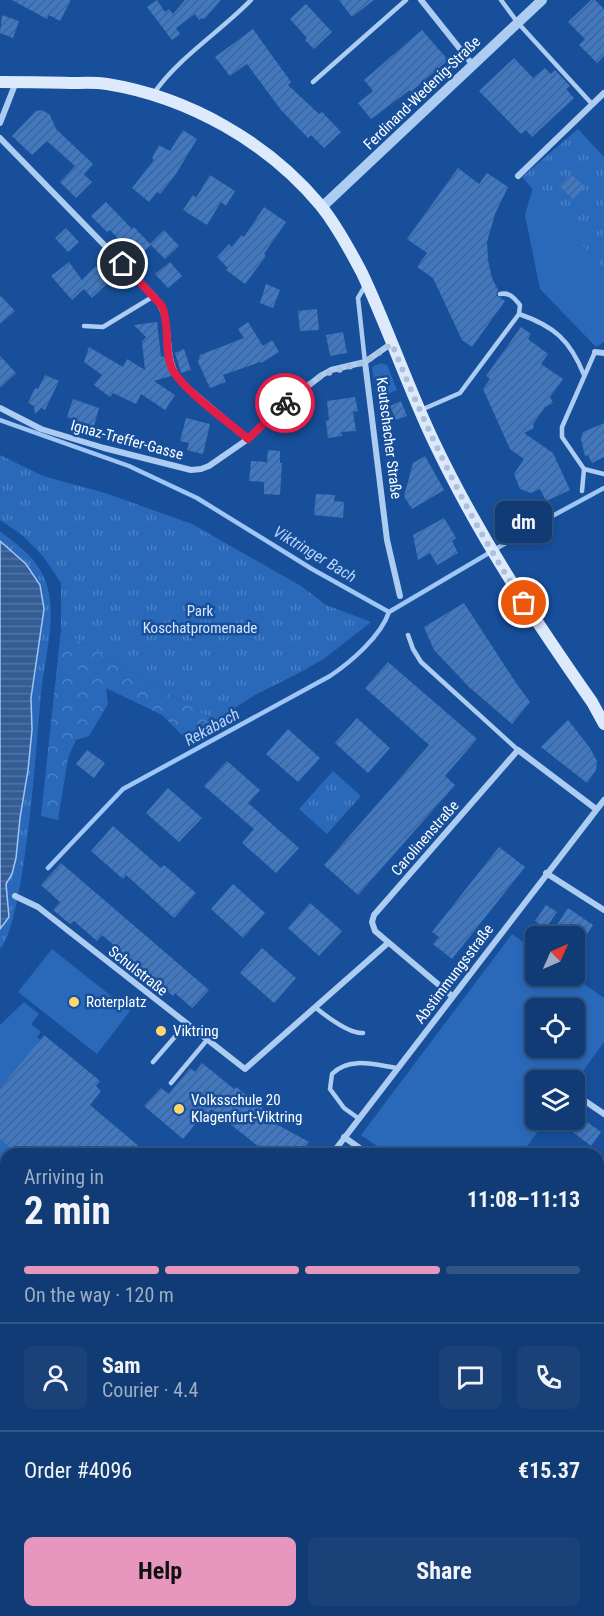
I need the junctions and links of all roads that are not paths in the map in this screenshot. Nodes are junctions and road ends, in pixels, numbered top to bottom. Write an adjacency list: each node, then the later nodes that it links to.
1 (251, 0): 12 (lane)
2 (405, 0): 10 (lane)
3 (421, 0): 7 (street)
4 (501, 0): 6 (lane)
5 (542, 0): 6 (street, Ferdinand-Wedenig-Straße)
6 (518, 22): 7 (street, Ferdinand-Wedenig-Straße); 13 (lane)
7 (472, 64): 17 (street, Ferdinand-Wedenig-Straße)
8 (0, 82): 9 (main road, Keutschacher Straße)
9 (16, 82): 12 (main road, Keutschacher Straße); 14 (street)
10 (313, 82)
11 (604, 93): 13 (street)
12 (153, 95): 17 (main road, Keutschacher Straße)
13 (592, 104): 16 (street)
14 (0, 123)
15 (0, 138): 20 (street)
16 (518, 176)
17 (322, 207): 18 (main road, Keutschacher Straße)
18 (366, 284): 23 (main road, Keutschacher Straße); 26 (lane, Keutschacher Straße)
19 (500, 294): 21 (lane)
20 (154, 296): 22 (lane); 30 (street)
21 (519, 314): 27 (lane); 29 (lane)
22 (84, 326)
23 (392, 344): 26 (street, Ignaz-Treffer-Gasse); 29 (main road, Keutschacher Straße)
24 (595, 352): 25 (street); 27 (lane)
25 (604, 353)
26 (365, 362): 30 (street, Ignaz-Treffer-Gasse); 34 (street, Keutschacher Straße)
27 (584, 375): 31 (lane)
28 (0, 408): 30 (street, Ignaz-Treffer-Gasse)
29 (419, 411): 36 (main road, Keutschacher Straße)
30 (248, 439)
31 (584, 469): 32 (lane); 33 (lane)
32 (604, 474)
33 (582, 491)
34 (400, 596)
35 (408, 635): 39 (lane)
36 (591, 702): 37 (main road, Keutschacher Straße); 38 (main road, Keutschacher Straße)
37 (604, 713)
38 (604, 724)
39 (518, 750): 42 (street); 46 (street, Carolinenstraße)
40 (604, 800): 42 (street, Abstimmungsstraße)
41 (604, 807): 42 (street)
42 (596, 809): 43 (street, Abstimmungsstraße)
43 (546, 873): 45 (street); 47 (street, Abstimmungsstraße)
44 (15, 896): 49 (street, Schulstraße)
45 (604, 910)
46 (388, 943): 47 (street, Carolinenstraße); 48 (street)
47 (452, 996): 53 (street, Abstimmungsstraße)
48 (316, 1008): 50 (lane); 51 (street, Schulstraße)
49 (186, 1024): 51 (street, Schulstraße); 52 (lane)
50 (363, 1033)
51 (207, 1040): 54 (lane)
52 (153, 1062)
53 (397, 1068): 57 (street, Abstimmungsstraße); 57 (lane)
54 (171, 1083)
55 (585, 1101): 56 (street)
56 (604, 1114)
57 (358, 1118): 58 (street, Abstimmungsstraße)
58 (344, 1137): 59 (street, Abstimmungsstraße); 60 (street)
59 (336, 1148)
60 (360, 1148)

